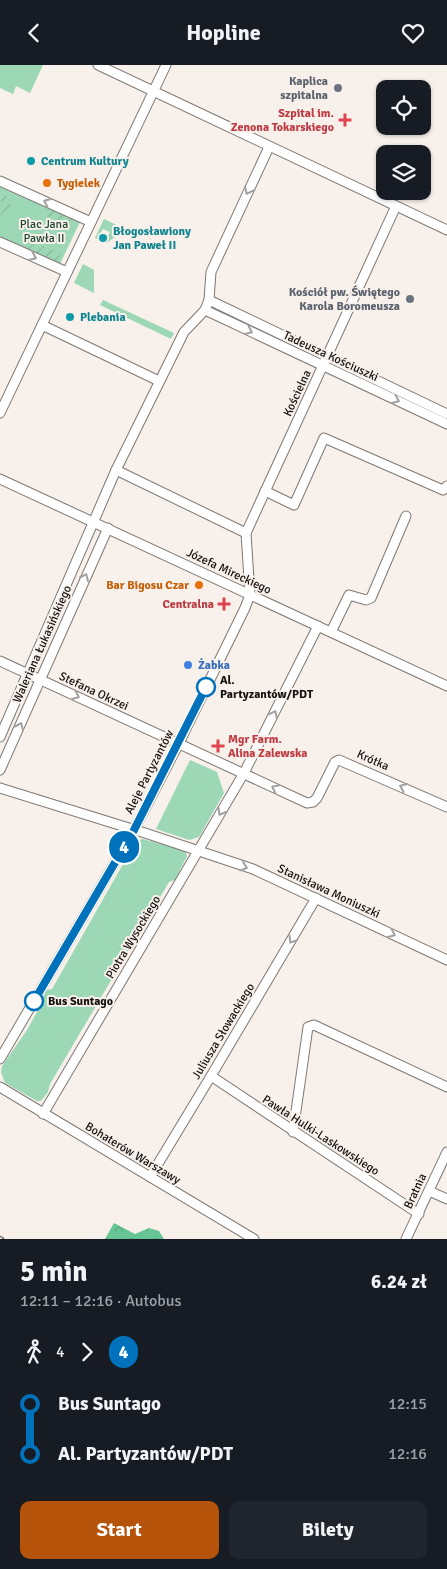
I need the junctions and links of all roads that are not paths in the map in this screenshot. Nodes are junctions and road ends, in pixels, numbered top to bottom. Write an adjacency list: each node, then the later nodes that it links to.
1 (98, 65): 3 (street)
2 (166, 65): 3 (street)
3 (153, 92): 4 (street); 7 (street)
4 (269, 147): 6 (street); 11 (street, one-way to 11)
5 (0, 181): 7 (street, one-way to 5)
6 (396, 206): 8 (street); 14 (street, Kościelna)
7 (91, 222): 10 (street)
8 (447, 230)
9 (0, 242): 10 (street, one-way to 10)
10 (67, 272): 13 (street)
11 (209, 300): 12 (street); 14 (street, Tadeusza Kościuszki)
12 (205, 310): 14 (street, Tadeusza Kościuszki, one-way to 14); 15 (street, Waleriana Łukasińskiego)
13 (42, 325): 15 (street); 16 (street)
14 (324, 362): 17 (street, Tadeusza Kościuszki); 18 (street, Tadeusza Kościuszki, one-way to 18); 22 (street, Kościelna)
15 (159, 381): 19 (street, Waleriana Łukasińskiego)
16 (0, 413)
17 (447, 414)
18 (447, 424)
19 (116, 470): 24 (street, Waleriana Łukasińskiego); 26 (street)
20 (0, 479): 24 (street, Józefa Mireckiego)
21 (447, 487): 22 (street)
22 (265, 491): 26 (street, Kościelna)
23 (406, 517): 29 (street)
24 (95, 522): 25 (street, Józefa Mireckiego); 31 (street, Waleriana Łukasińskiego)
25 (108, 528): 27 (street, Józefa Mireckiego); 32 (street, Waleriana Łukasińskiego, one-way to 25)
26 (246, 533): 27 (street, Kościelna)
27 (250, 595): 28 (street, Józefa Mireckiego); 35 (street, Aleje Partyzantów)
28 (318, 626): 29 (street, Józefa Mireckiego); 37 (street, Piotra Wysockiego, one-way to 28)
29 (331, 632): 33 (street, Józefa Mireckiego)
30 (0, 661): 31 (street, Stefana Okrzei)
31 (28, 674): 32 (street, Stefana Okrzei); 34 (street, Waleriana Łukasińskiego)
32 (40, 679): 35 (street, Stefana Okrzei, one-way to 35); 36 (street, Waleriana Łukasińskiego, one-way to 32)
33 (447, 686)
34 (0, 737)
35 (178, 745): 37 (street); 40 (street, Aleje Partyzantów)
36 (0, 770)
37 (244, 773): 39 (street, Krótka, one-way to 37); 41 (street, Piotra Wysockiego, one-way to 41)
38 (0, 788): 40 (street, Stanisława Moniuszki)
39 (447, 807)
40 (134, 830): 41 (street, Stanisława Moniuszki); 44 (street, Aleje Partyzantów)
41 (198, 851): 42 (street, Stanisława Moniuszki, one-way to 42); 48 (street, Piotra Wysockiego)
42 (316, 897): 43 (street, Stanisława Moniuszki, one-way to 43); 45 (street, Juliusza Słowackiego, one-way to 45)
43 (447, 960)
44 (0, 1059)
45 (211, 1076): 49 (street, Pawła Hulki-Laskowskiego); 51 (street, Juliusza Słowackiego)
46 (0, 1087): 48 (street, Bohaterów Warszawy)
47 (447, 1087): 49 (street)
48 (43, 1114): 51 (street, Bohaterów Warszawy)
49 (293, 1132): 54 (street, Pawła Hulki-Laskowskiego)
50 (447, 1153): 52 (street, Bratnia)
51 (150, 1177): 55 (street, Bohaterów Warszawy)
52 (429, 1191): 53 (street); 54 (street, Bratnia)
53 (447, 1199)
54 (419, 1214): 56 (street, Bratnia)
55 (254, 1239)
56 (406, 1239)

